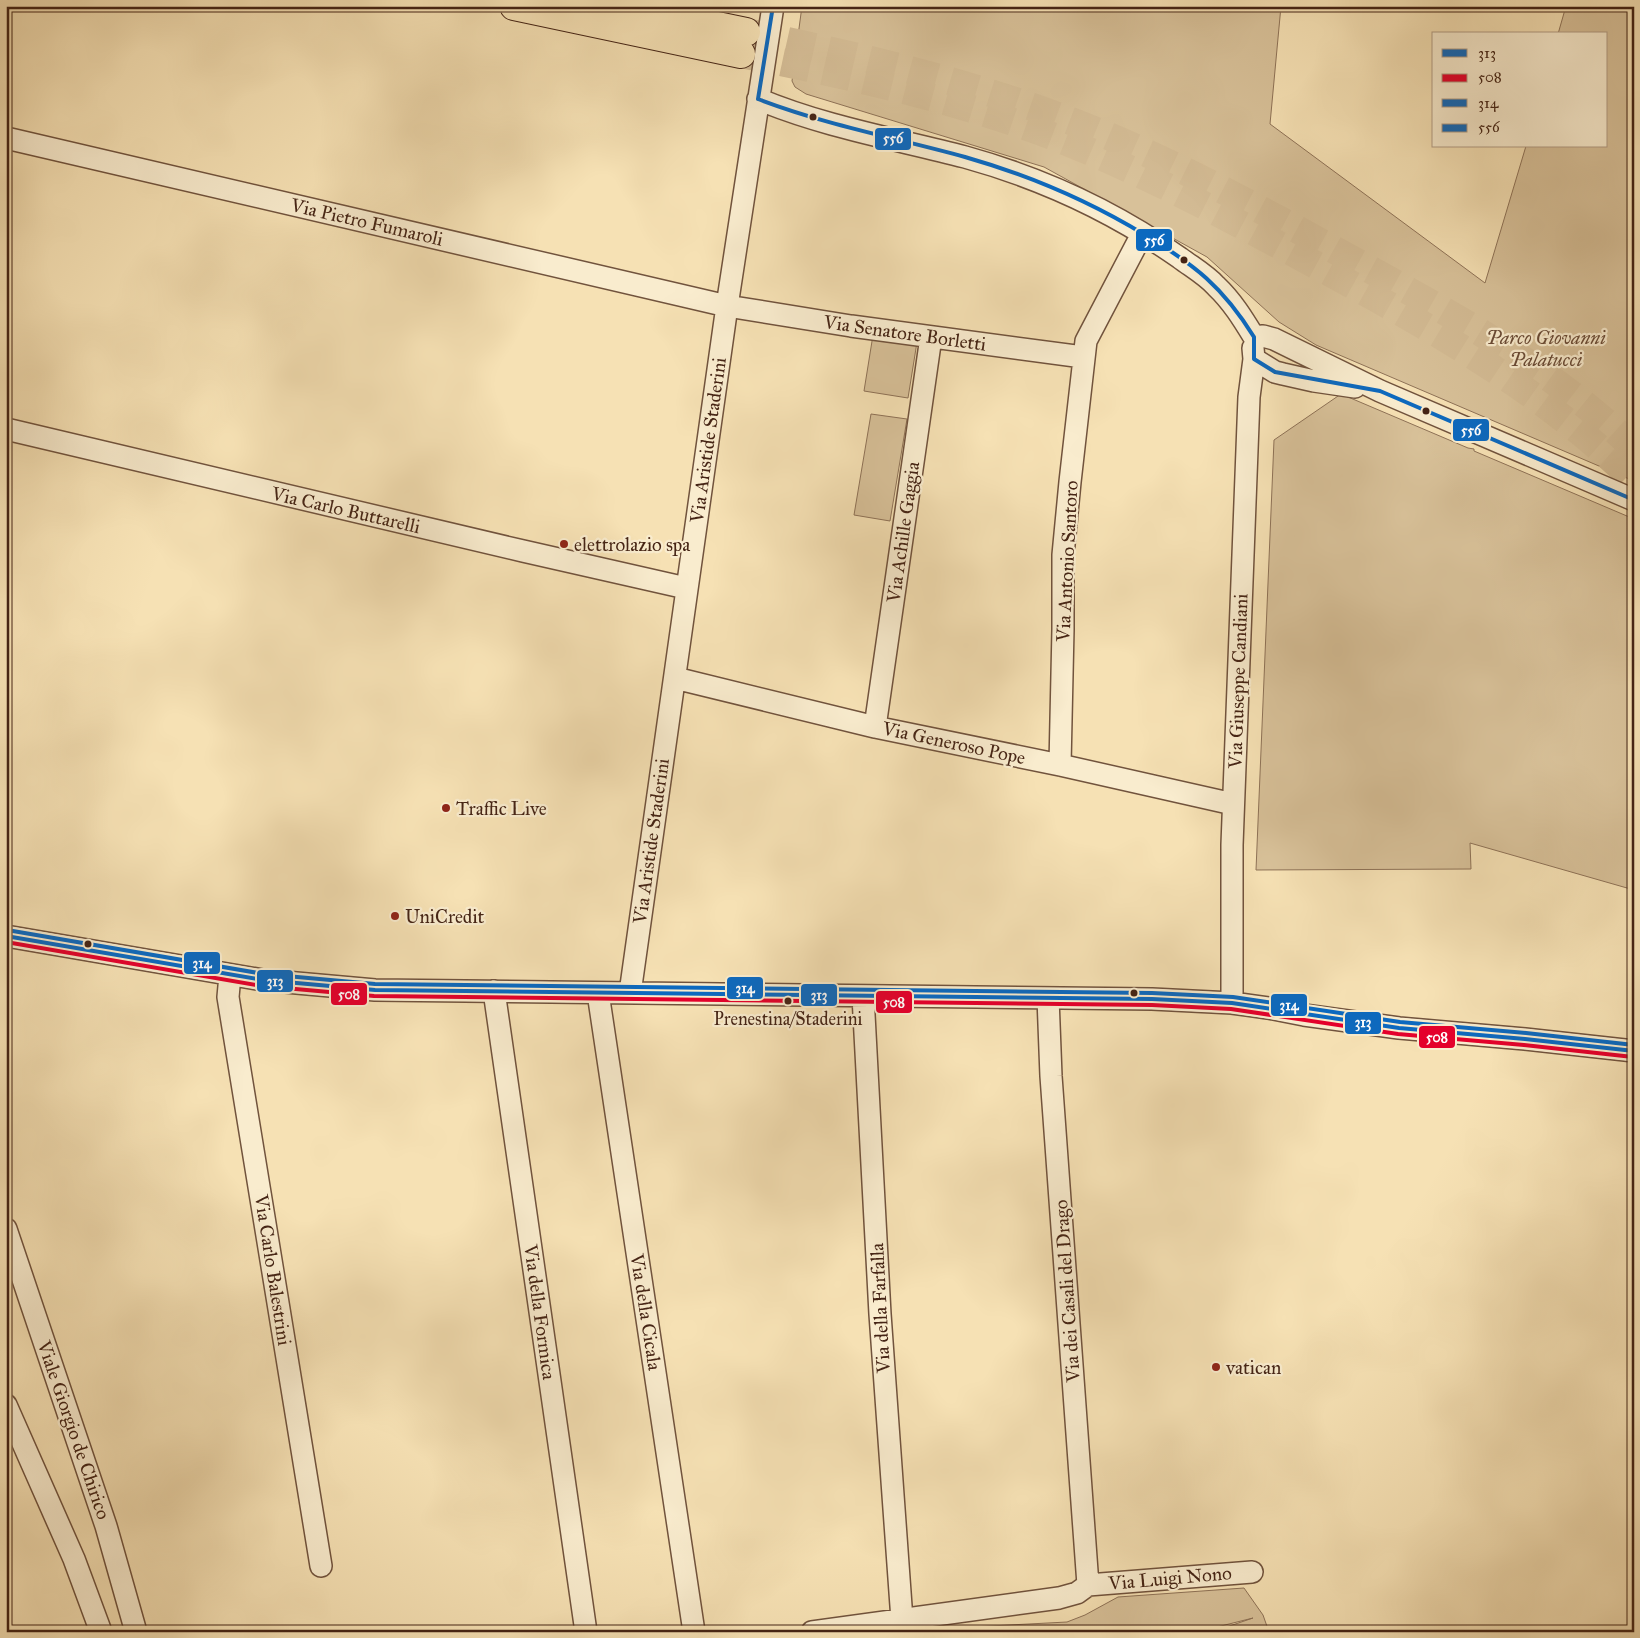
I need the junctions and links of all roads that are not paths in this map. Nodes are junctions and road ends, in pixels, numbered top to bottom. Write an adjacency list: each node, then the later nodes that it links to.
1 (514, 6): 2 (main road)
2 (621, 6)
3 (773, 6): 4 (street, Via Aristide Staderini)
4 (758, 99): 6 (street); 7 (street, Via Aristide Staderini)
5 (6, 138): 7 (street, Via Pietro Fumaroli)
6 (1142, 234): 9 (street); 11 (street, Via Antonio Santoro)
7 (727, 306): 8 (street, Via Senatore Borletti); 17 (street, Via Aristide Staderini)
8 (931, 337): 11 (street, Via Senatore Borletti); 19 (street, Via Achille Gaggia)
9 (1254, 337): 10 (street); 12 (street, Via Giuseppe Candiani)
10 (1307, 356): 13 (street); 14 (street)
11 (1083, 357): 20 (street, Via Antonio Santoro)
12 (1254, 359): 13 (street); 21 (street, Via Giuseppe Candiani)
13 (1306, 379): 14 (street)
14 (1380, 391): 16 (street)
15 (6, 429): 17 (street, Via Carlo Buttarelli)
16 (1634, 500)
17 (686, 588): 18 (street, Via Aristide Staderini)
18 (675, 678): 19 (street, Via Generoso Pope); 26 (street, Via Aristide Staderini)
19 (875, 727): 20 (street, Via Generoso Pope)
20 (1060, 765): 21 (street, Via Generoso Pope)
21 (1233, 804): 29 (street, Via Giuseppe Candiani)
22 (6, 936): 23 (street)
23 (230, 975): 24 (street); 34 (street, Via Carlo Balestrini)
24 (494, 992): 25 (street); 41 (street, Via della Formica)
25 (598, 993): 26 (street); 42 (street, Via della Cicala)
26 (630, 993): 27 (street)
27 (863, 996): 28 (street); 37 (street, Via della Farfalla)
28 (1048, 998): 29 (street); 36 (street, Via dei Casali del Drago)
29 (1232, 1003): 30 (street)
30 (1634, 1051)
31 (8, 1234): 32 (street); 40 (street, Viale Giorgio de Chirico)
32 (6, 1267)
33 (6, 1405): 39 (street)
34 (321, 1566)
35 (1252, 1572): 36 (street, Via Luigi Nono)
36 (1088, 1585): 38 (street)
37 (902, 1620): 38 (street); 43 (street)
38 (933, 1624)
39 (101, 1632)
40 (136, 1632)
41 (586, 1632)
42 (694, 1632)
43 (812, 1632)

